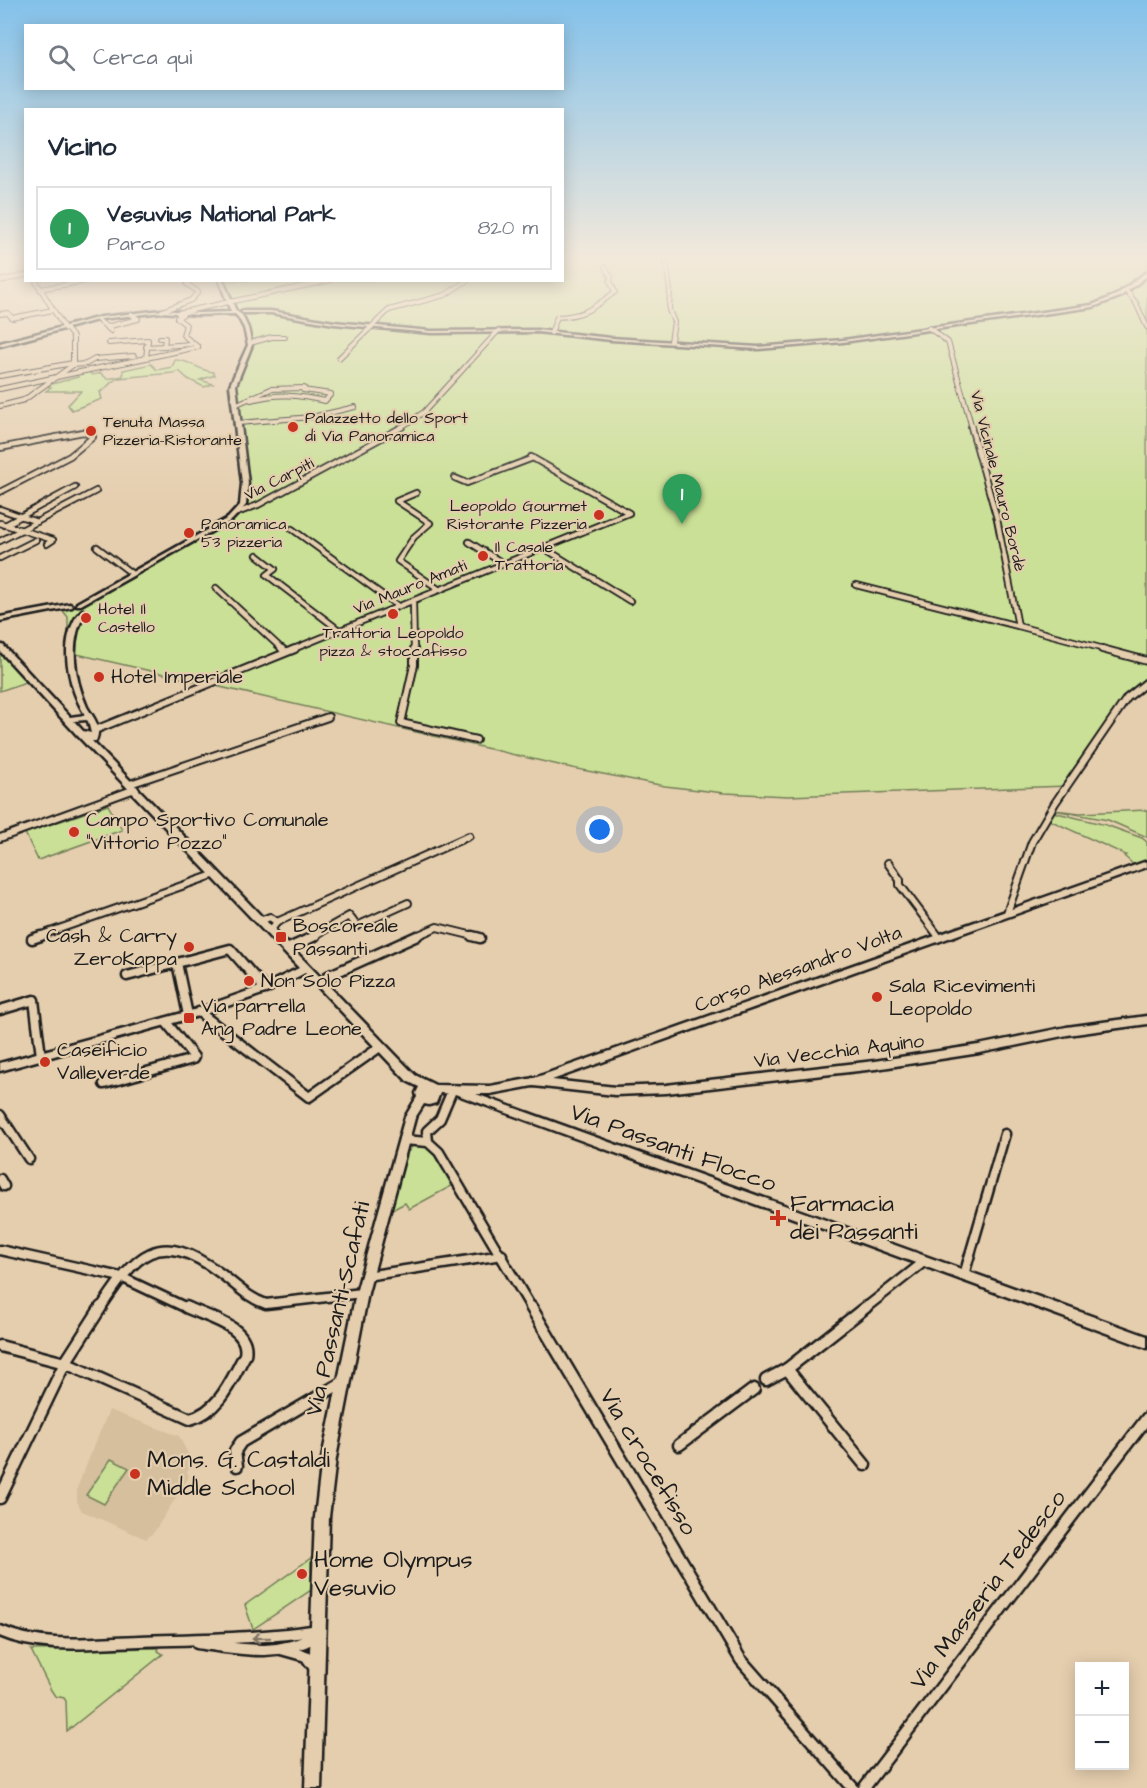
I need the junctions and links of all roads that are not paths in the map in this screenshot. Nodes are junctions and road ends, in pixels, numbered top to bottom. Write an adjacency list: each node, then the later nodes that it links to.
1 (22, 339): 18 (street)
2 (73, 339): 23 (street)
3 (138, 339): 16 (street)
4 (147, 339): 20 (street)
5 (165, 339): 19 (street)
6 (189, 339): 21 (street)
7 (249, 339): 15 (street)
8 (263, 339): 15 (street)
9 (359, 339): 22 (street)
10 (490, 339): 42 (street, Via Carpiti)
11 (624, 339): 14 (street)
12 (853, 339): 14 (street)
13 (945, 339): 70 (street, Via Vicinale Mauro Bordè)
14 (671, 341)
15 (250, 343): 30 (street)
16 (109, 344)
17 (191, 344): 19 (street)
18 (0, 345)
19 (164, 346): 20 (street)
20 (146, 347): 21 (street)
21 (146, 357): 23 (street); 26 (street)
22 (339, 358)
23 (73, 364): 24 (street); 26 (street)
24 (43, 368): 25 (street); 27 (street)
25 (0, 376)
26 (58, 376): 27 (street); 31 (street)
27 (49, 378): 28 (street)
28 (0, 389)
29 (250, 400): 29 (street); 30 (street)
30 (235, 405): 34 (street)
31 (0, 408): 32 (street)
32 (6, 408)
33 (355, 408): 34 (street)
34 (238, 423): 42 (street)
35 (0, 448): 39 (street)
36 (455, 478): 53 (street, Via Mauro Amati)
37 (75, 487): 43 (street)
38 (96, 490): 44 (street)
39 (0, 492)
40 (416, 493): 60 (street)
41 (0, 509): 43 (street)
42 (237, 513): 57 (street)
43 (21, 516): 44 (street); 45 (street)
44 (37, 522): 47 (street)
45 (2, 524): 47 (street)
46 (292, 529): 65 (street)
47 (21, 530): 49 (street); 51 (street)
48 (36, 540): 55 (street)
49 (0, 541)
50 (469, 543): 56 (street)
51 (47, 544)
52 (97, 547): 57 (street)
53 (544, 548): 56 (street, Via Mauro Amati); 62 (street)
54 (257, 555): 71 (street)
55 (0, 558)
56 (504, 564): 60 (street, Via Mauro Amati)
57 (131, 573): 61 (street)
58 (856, 585): 70 (street)
59 (216, 588): 73 (street)
60 (440, 590): 63 (street, Via Mauro Amati)
61 (93, 598): 64 (street); 66 (street)
62 (630, 600)
63 (413, 601): 65 (street, Via Mauro Amati); 81 (street)
64 (79, 604): 66 (street); 67 (street)
65 (398, 606): 71 (street, Via Mauro Amati)
66 (85, 610): 67 (street); 68 (street)
67 (70, 611): 68 (street); 69 (street)
68 (74, 622): 76 (street)
69 (1, 623)
70 (1018, 626): 74 (street)
71 (339, 630): 73 (street, Via Mauro Amati)
72 (1, 648): 78 (street)
73 (285, 652): 80 (street, Via Mauro Amati)
74 (1147, 661)
75 (1147, 682): 90 (street)
76 (84, 716): 78 (street); 79 (street); 80 (street)
77 (328, 717): 83 (street)
78 (68, 720): 79 (street)
79 (78, 731): 80 (street); 82 (street)
80 (94, 733): 82 (street)
81 (477, 740)
82 (95, 747): 83 (street)
83 (133, 787): 85 (street); 88 (street)
84 (469, 836): 92 (street)
85 (0, 838)
86 (888, 862): 94 (street)
87 (1147, 864): 90 (street, Corso Alessandro Volta)
88 (216, 874): 91 (street); 96 (street)
89 (408, 903): 97 (street)
90 (1007, 913): 94 (street, Corso Alessandro Volta)
91 (260, 921): 92 (street); 93 (street)
92 (277, 922): 93 (street)
93 (270, 931): 97 (street)
94 (939, 937): 111 (street, Corso Alessandro Volta)
95 (480, 938): 101 (street)
96 (32, 939)
97 (287, 949): 99 (street)
98 (177, 963): 100 (street); 102 (street); 105 (street)
99 (305, 969): 101 (street); 102 (street)
100 (127, 976)
101 (323, 979): 108 (street)
102 (265, 989): 104 (street)
103 (0, 1010): 109 (street)
104 (199, 1012): 105 (street); 108 (street)
105 (188, 1015): 107 (street)
106 (1147, 1020): 111 (street, Via Vecchia Aquino)
107 (166, 1022): 109 (street); 112 (street)
108 (380, 1047): 114 (street)
109 (41, 1056): 110 (street)
110 (0, 1067)
111 (534, 1082): 113 (street, Corso Alessandro Volta)
112 (104, 1084)
113 (454, 1092): 114 (street, Corso Alessandro Volta); 118 (street); 122 (street, Via Passanti Flocco)
114 (428, 1094): 117 (street, Via Passanti-Scafati)
115 (0, 1115): 119 (street)
116 (1005, 1134): 123 (street)
117 (403, 1140): 118 (street); 124 (street, Via Passanti-Scafati)
118 (428, 1142): 121 (street, Via crocefisso)
119 (29, 1159)
120 (0, 1250): 125 (street)
121 (502, 1255): 124 (street); 145 (street, Via crocefisso)
122 (925, 1261): 123 (street, Via Passanti Flocco); 130 (street)
123 (964, 1275): 127 (street, Via Passanti Flocco)
124 (366, 1276): 126 (street, Via Passanti-Scafati)
125 (121, 1277): 126 (street); 129 (street); 129 (street)
126 (362, 1293): 132 (street, Via Passanti-Scafati)
127 (1147, 1342)
128 (0, 1346): 129 (street)
129 (65, 1363): 138 (street)
130 (787, 1369): 131 (street); 136 (street)
131 (766, 1380)
132 (343, 1382): 137 (street); 140 (street, Via Passanti-Scafati)
133 (754, 1389): 135 (street)
134 (1147, 1418): 146 (street, Via Masseria Tedesco)
135 (679, 1445)
136 (865, 1465)
137 (237, 1466)
138 (0, 1498)
139 (0, 1631): 141 (street)
140 (318, 1633): 141 (street, one-way to 141); 142 (street); 143 (street, Via Passanti-Scafati)
141 (189, 1641): 142 (street)
142 (281, 1649): 143 (street)
143 (317, 1676): 144 (street, Via Passanti-Scafati)
144 (313, 1788)
145 (853, 1788)
146 (864, 1788)

